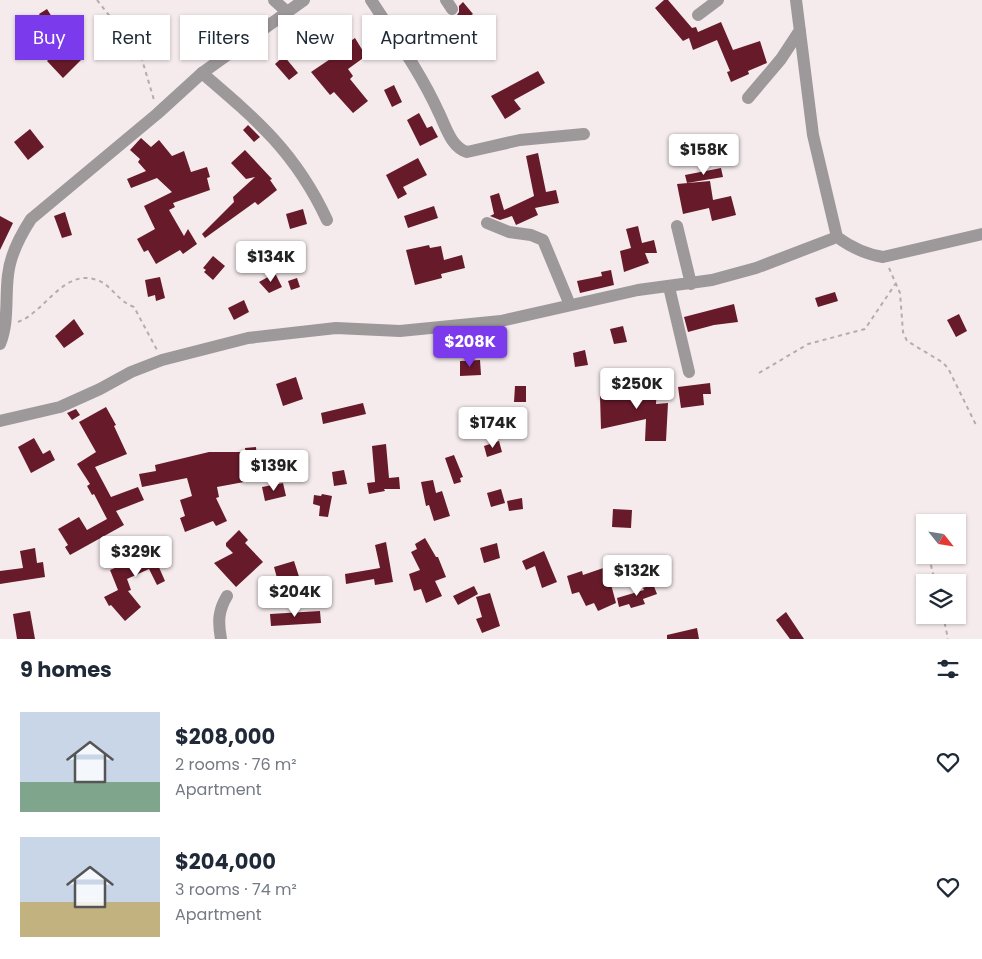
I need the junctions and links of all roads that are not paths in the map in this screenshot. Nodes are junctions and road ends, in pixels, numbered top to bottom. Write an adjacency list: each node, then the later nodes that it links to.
1 (274, 0): 6 (street)
2 (304, 0): 6 (street)
3 (371, 0): 11 (street)
4 (718, 0): 7 (street)
5 (796, 0): 8 (street)
6 (286, 11): 9 (street)
7 (698, 15)
8 (800, 30): 10 (street); 16 (street)
9 (202, 73): 12 (street); 20 (street)
10 (748, 98)
11 (584, 134)
12 (327, 220)
13 (487, 224): 19 (street)
14 (677, 226): 17 (street)
15 (982, 234): 16 (street)
16 (837, 237): 17 (street)
17 (691, 284): 18 (street)
18 (669, 287): 19 (street); 21 (street)
19 (570, 305): 22 (street)
20 (0, 344)
21 (689, 372)
22 (0, 420)
23 (227, 596): 24 (street)
24 (221, 639)

